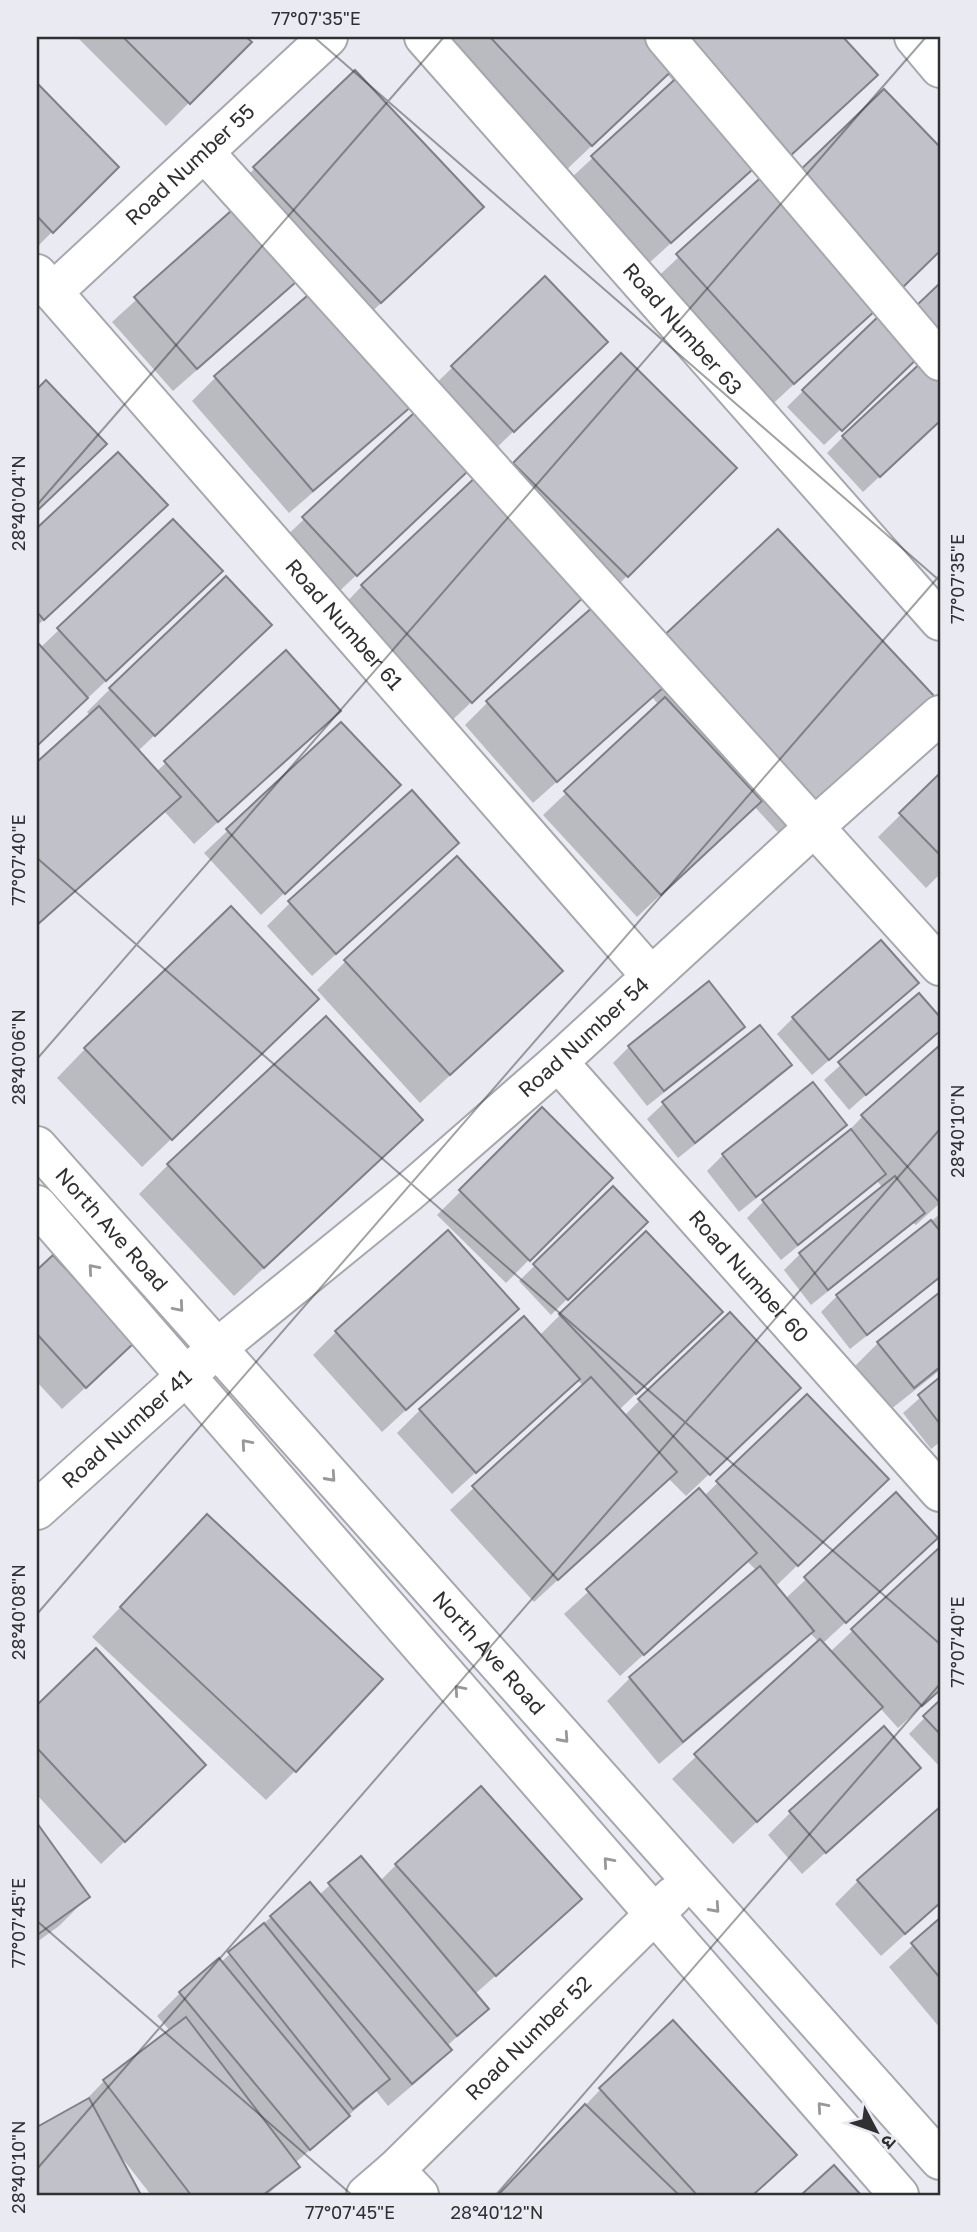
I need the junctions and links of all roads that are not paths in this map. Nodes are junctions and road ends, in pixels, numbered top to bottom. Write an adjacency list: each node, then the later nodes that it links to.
1 (328, 37): 6 (street, Road Number 55)
2 (424, 37): 9 (street, Road Number 63)
3 (664, 37): 8 (street)
4 (914, 37): 5 (street)
5 (940, 68)
6 (204, 152): 7 (street, Road Number 55); 11 (street)
7 (45, 283): 13 (street, Road Number 61)
8 (940, 361)
9 (940, 621)
10 (940, 715): 11 (street, Road Number 54)
11 (813, 828): 12 (street); 13 (street, Road Number 54)
12 (940, 966)
13 (651, 976): 14 (street, Road Number 54)
14 (558, 1062): 17 (street, Road Number 54); 19 (street, Road Number 60)
15 (37, 1146): 17 (street, North Ave Road, one-way to 17)
16 (37, 1205): 18 (street, one-way to 16)
17 (216, 1349): 18 (street, Road Number 41); 21 (street, North Ave Road, one-way to 21)
18 (186, 1375): 20 (street, Road Number 41); 22 (street, one-way to 18)
19 (940, 1492)
20 (37, 1510)
21 (691, 1880): 22 (street, Road Number 52); 23 (street, North Ave Road, one-way to 23)
22 (653, 1913): 24 (street, Road Number 52); 26 (street, one-way to 22)
23 (940, 2160)
24 (407, 2183): 25 (street, Road Number 52)
25 (366, 2195)
26 (899, 2195)

